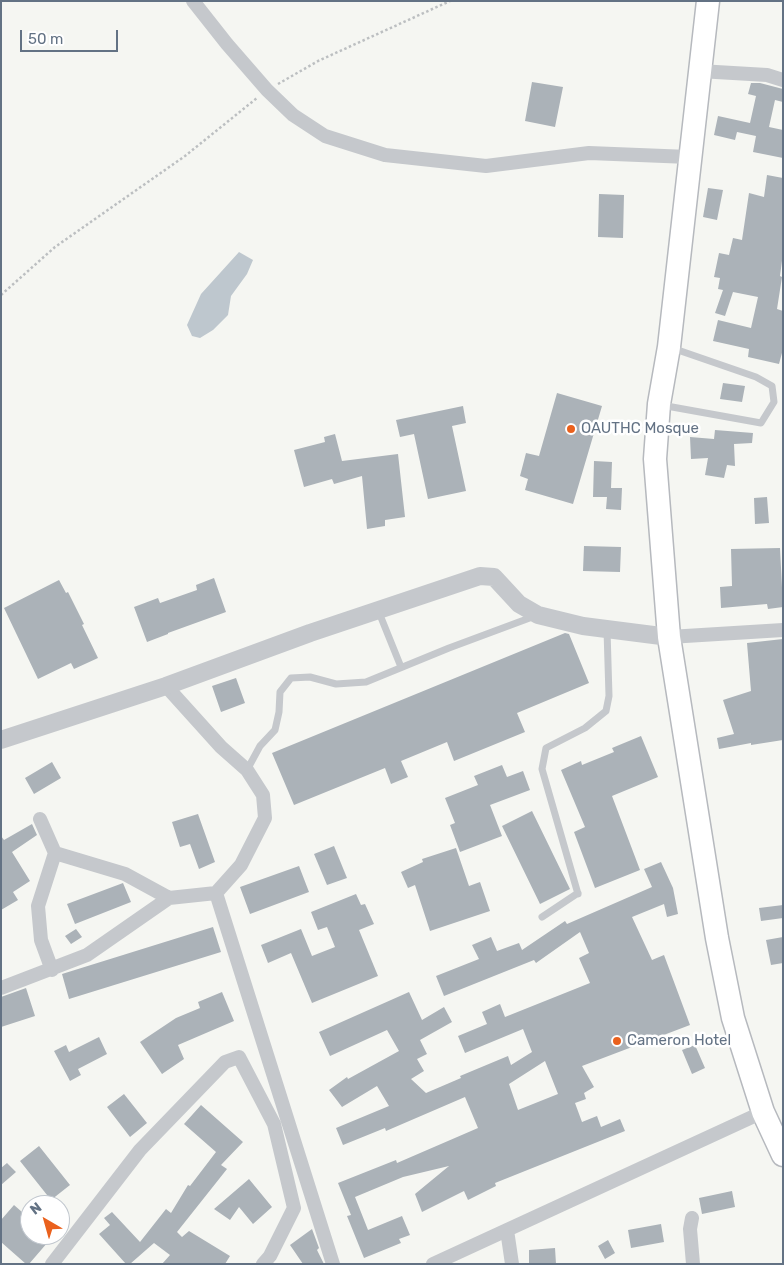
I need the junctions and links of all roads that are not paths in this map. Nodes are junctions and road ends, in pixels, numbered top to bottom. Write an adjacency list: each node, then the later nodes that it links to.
1 (193, 1): 5 (street)
2 (708, 1): 3 (main road)
3 (699, 71): 4 (street); 5 (main road)
4 (783, 80)
5 (690, 157): 6 (main road)
6 (669, 347): 7 (main road); 7 (lane)
7 (660, 404): 12 (main road)
8 (378, 610): 9 (street); 13 (lane); 14 (street)
9 (538, 615): 10 (street); 13 (lane)
10 (607, 630): 12 (street); 21 (lane)
11 (783, 630): 12 (street)
12 (669, 637): 24 (main road)
13 (400, 667): 16 (lane)
14 (166, 686): 15 (street); 16 (street)
15 (1, 740)
16 (247, 770): 19 (street)
17 (40, 819): 18 (street)
18 (56, 853): 20 (street); 22 (street)
19 (216, 893): 20 (street); 30 (street)
20 (169, 898): 22 (street)
21 (542, 917)
22 (52, 970): 23 (street)
23 (1, 988)
24 (763, 1112): 25 (main road); 27 (street)
25 (783, 1155)
26 (692, 1218): 33 (street)
27 (507, 1230): 31 (street); 32 (street)
28 (52, 1264): 29 (street)
29 (263, 1264)
30 (333, 1264)
31 (433, 1264)
32 (512, 1264)
33 (692, 1264)

